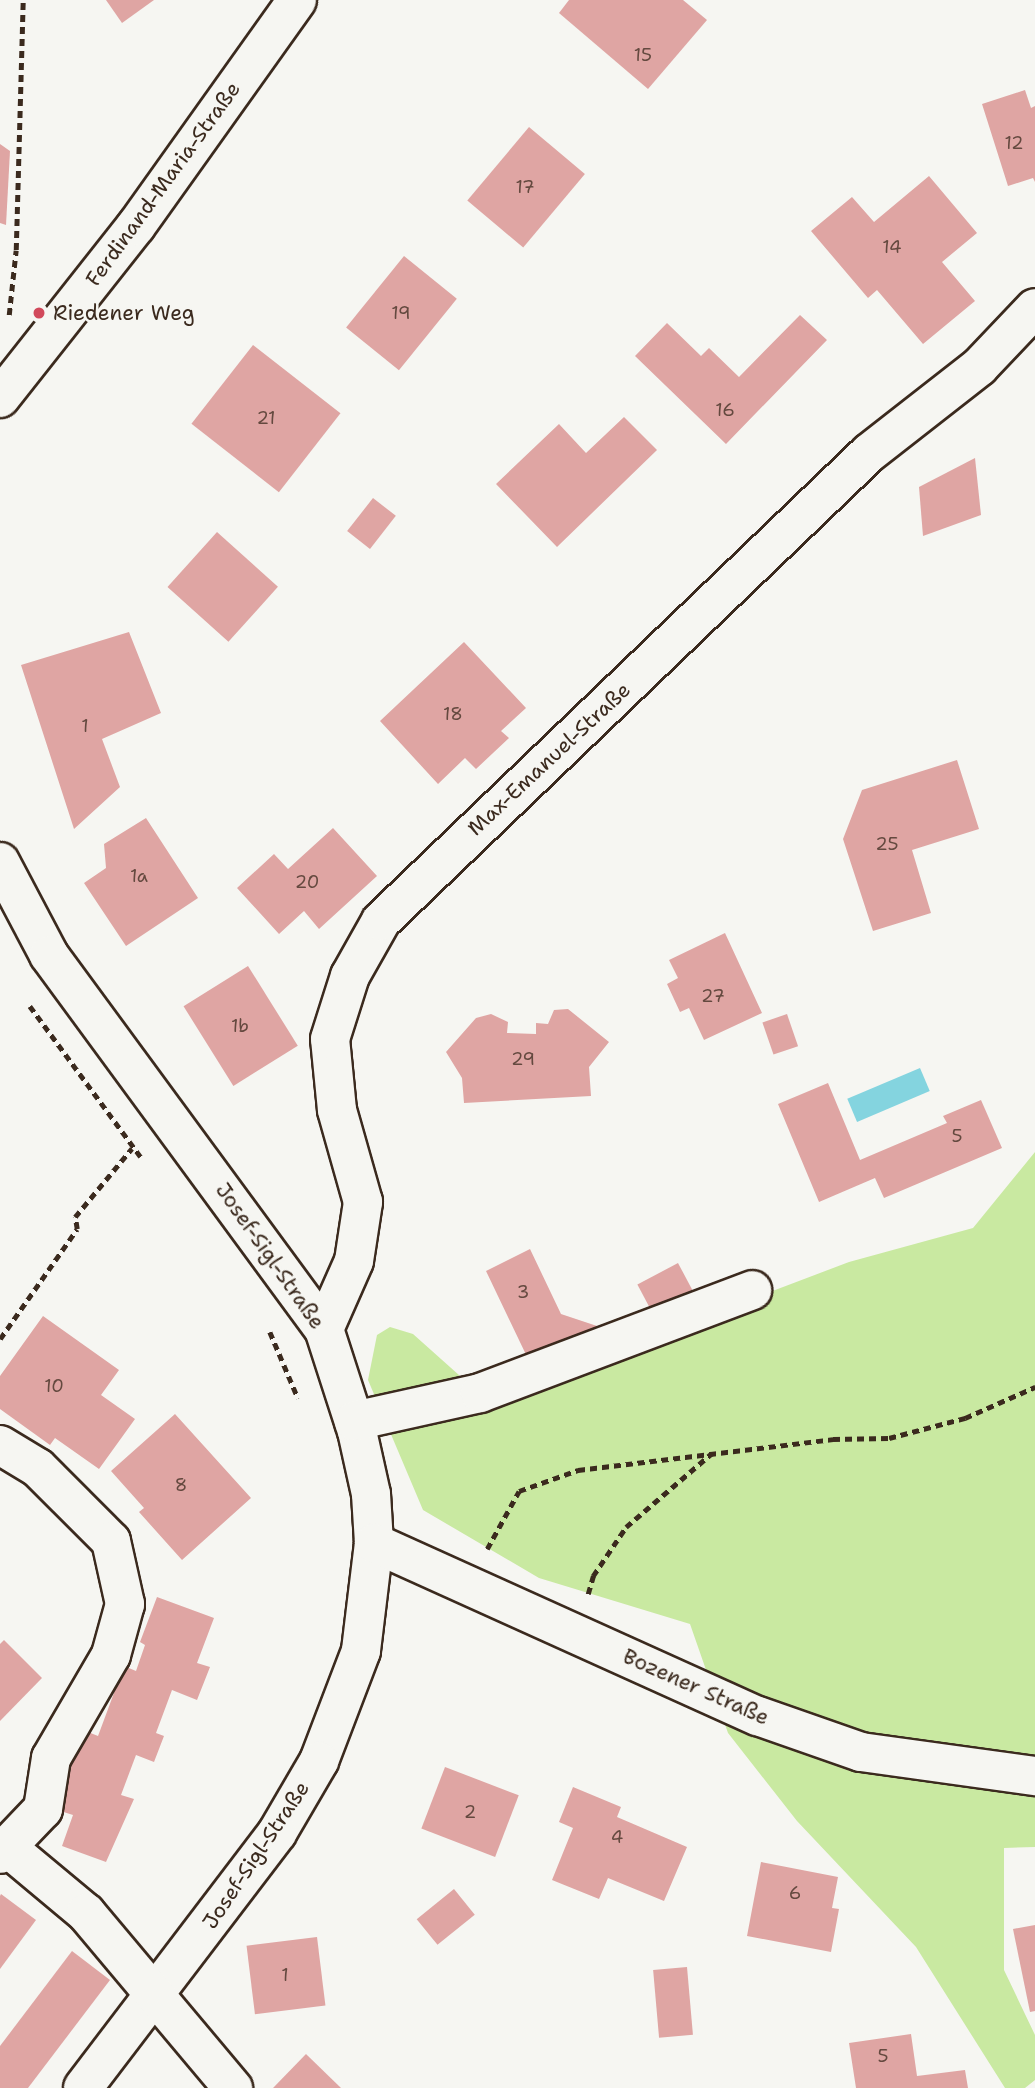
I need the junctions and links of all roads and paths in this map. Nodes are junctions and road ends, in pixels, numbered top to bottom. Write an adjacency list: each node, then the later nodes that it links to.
1 (23, 0): 4 (path)
2 (297, 0): 5 (street, Ferdinand-Maria-Straße)
3 (1035, 308): 12 (street, Max-Emanuel-Straße)
4 (7, 330)
5 (0, 398)
6 (0, 862): 12 (street, Josef-Sigl-Straße)
7 (24, 996): 8 (path)
8 (132, 1148): 9 (path); 13 (path)
9 (151, 1168)
10 (752, 1290): 16 (street)
11 (264, 1321): 15 (path)
12 (324, 1329): 16 (street, Josef-Sigl-Straße)
13 (0, 1339)
14 (1035, 1387): 18 (path)
15 (300, 1403)
16 (354, 1421): 19 (street, Josef-Sigl-Straße)
17 (0, 1446): 23 (street)
18 (712, 1453): 20 (path); 21 (path)
19 (374, 1543): 20 (street, Bozener Straße); 24 (street, Josef-Sigl-Straße)
20 (471, 1586): 21 (street, Bozener Straße)
21 (577, 1634): 22 (street, Bozener Straße)
22 (1035, 1776)
23 (4, 1851): 24 (street)
24 (153, 1997): 25 (street, Josef-Sigl-Straße); 26 (street)
25 (83, 2088)
26 (233, 2088)

